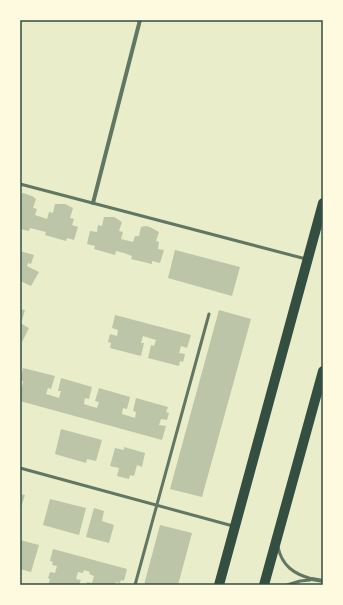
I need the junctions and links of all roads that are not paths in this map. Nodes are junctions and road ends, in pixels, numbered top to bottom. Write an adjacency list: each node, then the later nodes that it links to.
1 (140, 20): 3 (street)
2 (20, 184): 3 (lane)
3 (93, 203): 5 (lane)
4 (323, 203): 5 (main road)
5 (308, 260): 10 (main road)
6 (209, 314): 9 (lane)
7 (323, 371): 11 (main road)
8 (20, 468): 9 (lane)
9 (157, 506): 10 (lane); 14 (lane)
10 (235, 527): 15 (main road)
11 (278, 534): 12 (lane); 16 (main road)
12 (312, 579): 13 (street); 17 (lane)
13 (323, 581)
14 (135, 585)
15 (219, 585)
16 (264, 585)
17 (287, 585)

